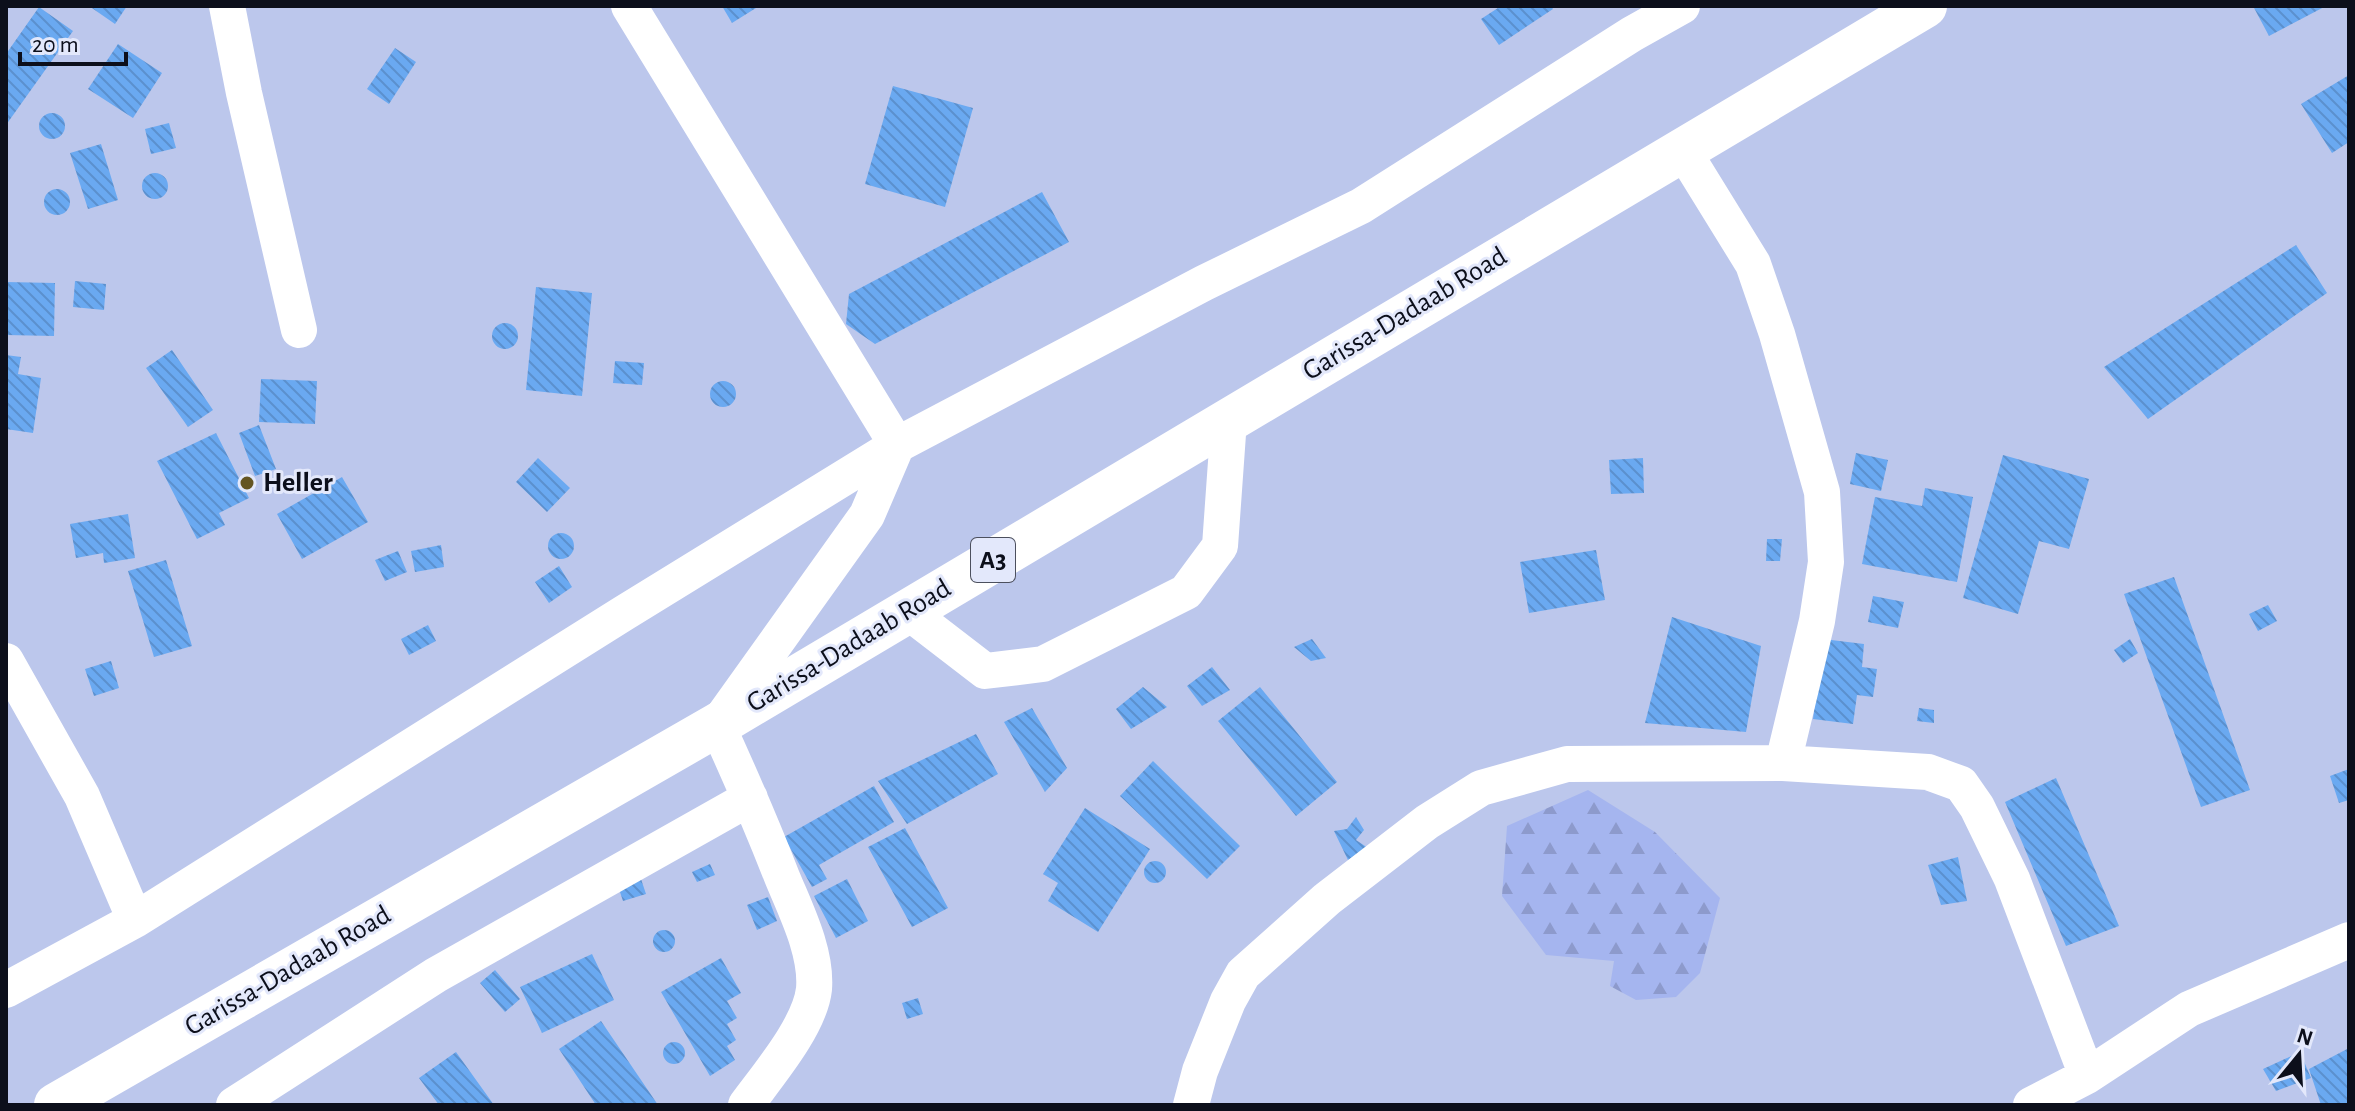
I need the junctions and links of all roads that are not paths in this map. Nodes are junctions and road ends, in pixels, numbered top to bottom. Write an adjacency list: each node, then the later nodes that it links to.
1 (227, 6): 6 (street)
2 (629, 6): 8 (street)
3 (1682, 6): 8 (street)
4 (1925, 6): 5 (highway, Garissa-Dadaab Road / A3)
5 (1682, 149): 7 (highway, Garissa-Dadaab Road / A3); 12 (street)
6 (299, 330)
7 (1229, 420): 9 (highway, Garissa-Dadaab Road / A3); 9 (street)
8 (897, 445): 11 (street); 14 (street)
9 (907, 611): 11 (highway, Garissa-Dadaab Road / A3)
10 (6, 661): 14 (street)
11 (717, 725): 13 (street); 18 (highway, Garissa-Dadaab Road / A3)
12 (1783, 763): 17 (street); 21 (street)
13 (750, 798): 19 (street); 20 (street)
14 (135, 920): 16 (street)
15 (2349, 940): 17 (street)
16 (6, 990)
17 (2087, 1076): 22 (street)
18 (56, 1105)
19 (234, 1105)
20 (746, 1105)
21 (1191, 1105)
22 (2031, 1105)

